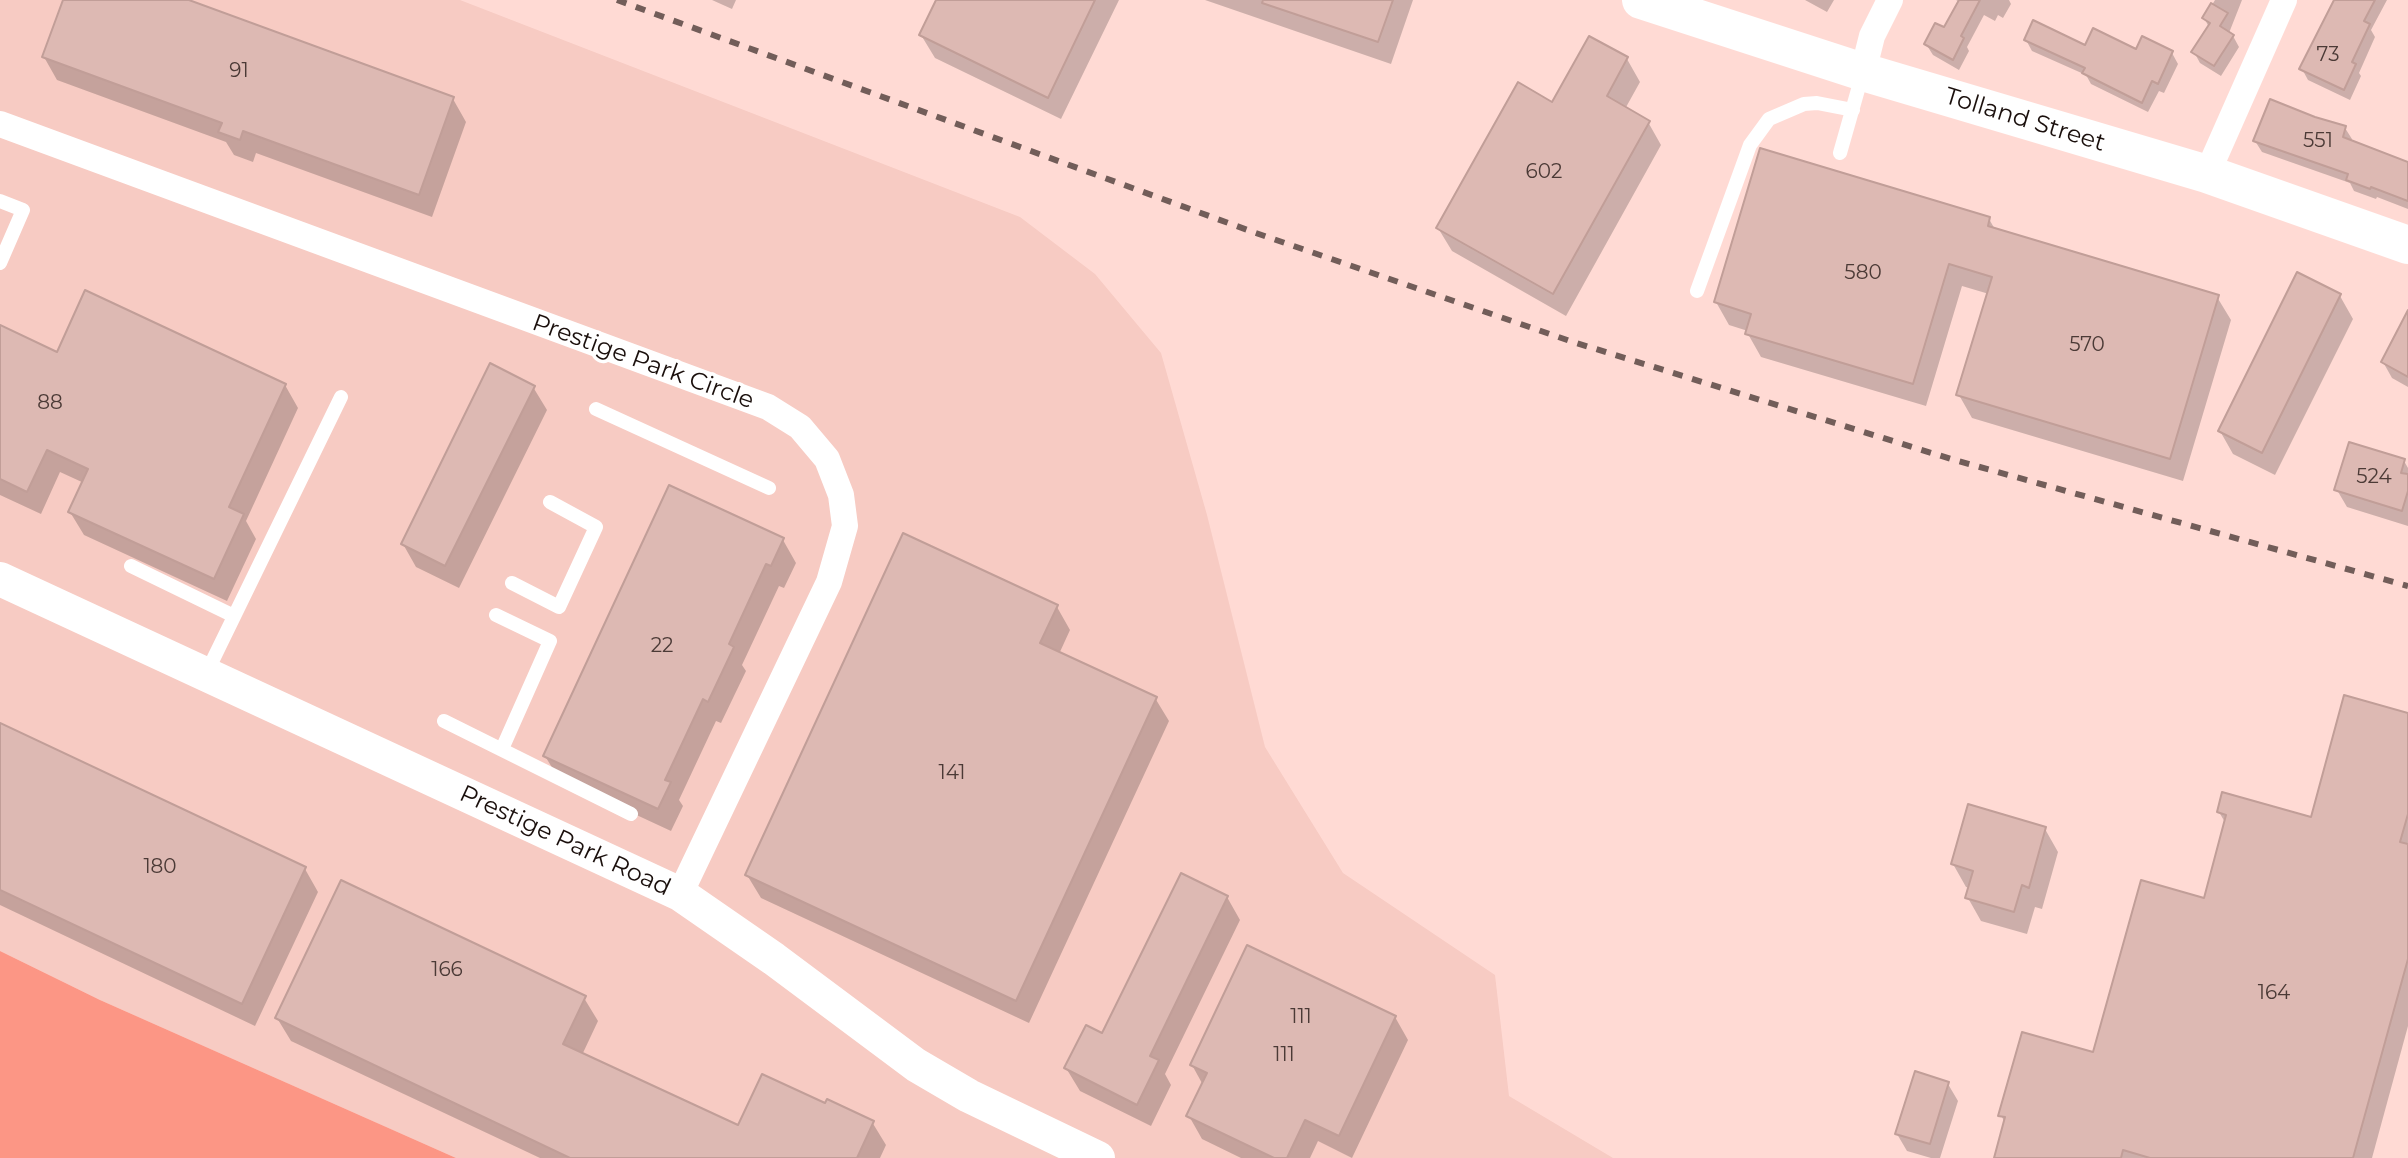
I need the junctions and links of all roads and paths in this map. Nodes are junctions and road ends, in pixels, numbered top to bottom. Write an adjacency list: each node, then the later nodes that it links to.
1 (1641, 0): 4 (main road, Tolland Street)
2 (1890, 0): 4 (street)
3 (2284, 0): 8 (street)
4 (1863, 72): 5 (lane); 8 (main road, Tolland Street)
5 (1853, 110): 7 (lane); 12 (lane)
6 (0, 124): 26 (street, Prestige Park Circle)
7 (1840, 153)
8 (2207, 174): 10 (main road, Tolland Street)
9 (0, 201): 11 (lane)
10 (2408, 245)
11 (0, 263)
12 (1697, 291)
13 (341, 397): 21 (lane)
14 (596, 409): 15 (lane)
15 (769, 488)
16 (550, 502): 19 (lane)
17 (131, 566): 21 (lane)
18 (0, 579): 22 (street, Prestige Park Road)
19 (512, 583)
20 (496, 615): 24 (lane)
21 (234, 616): 22 (lane)
22 (206, 674): 26 (street, Prestige Park Road)
23 (444, 721): 24 (lane)
24 (502, 749): 25 (lane)
25 (631, 814)
26 (680, 894): 27 (street, Prestige Park Road)
27 (1098, 1158)

